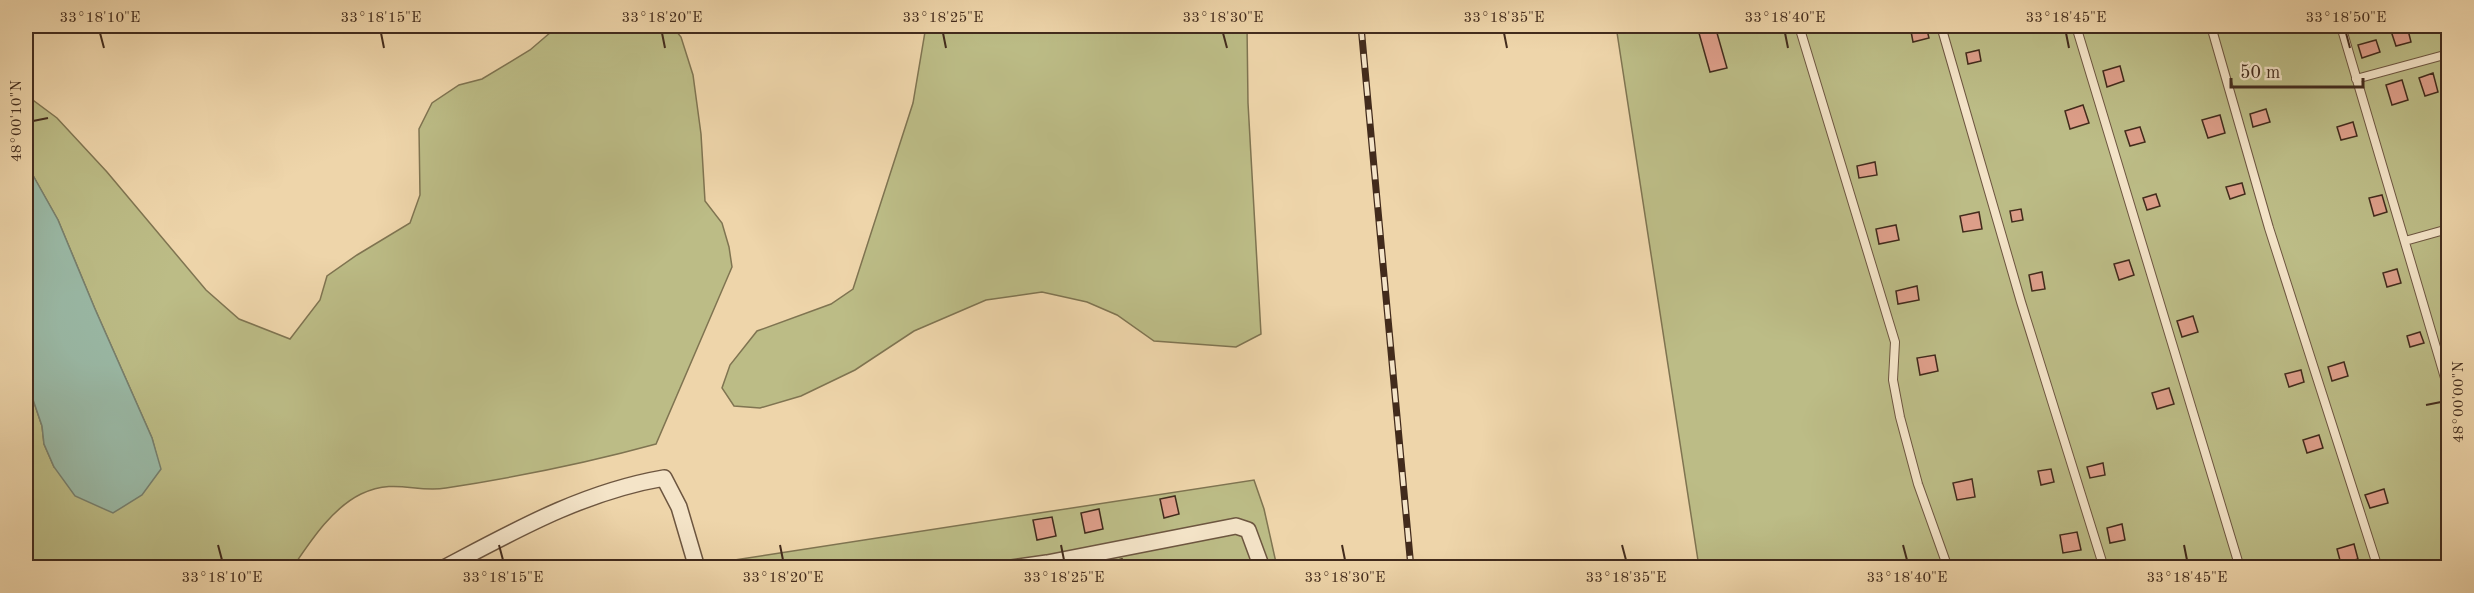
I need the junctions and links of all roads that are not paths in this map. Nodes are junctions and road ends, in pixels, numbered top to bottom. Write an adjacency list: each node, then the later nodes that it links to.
1 (1799, 26): 16 (lane)
2 (1941, 26): 17 (lane)
3 (2076, 26): 18 (lane)
4 (2211, 26): 19 (lane)
5 (2341, 26): 7 (lane)
6 (2448, 54): 7 (lane)
7 (2356, 79): 9 (lane)
8 (2448, 229): 9 (lane)
9 (2405, 241): 10 (lane)
10 (2448, 388)
11 (2448, 564): 20 (lane)
12 (444, 567): 13 (street)
13 (697, 567)
14 (1012, 567): 15 (street)
15 (1262, 567)
16 (1948, 567)
17 (2104, 567)
18 (2240, 567)
19 (2378, 567)
20 (2431, 567)

